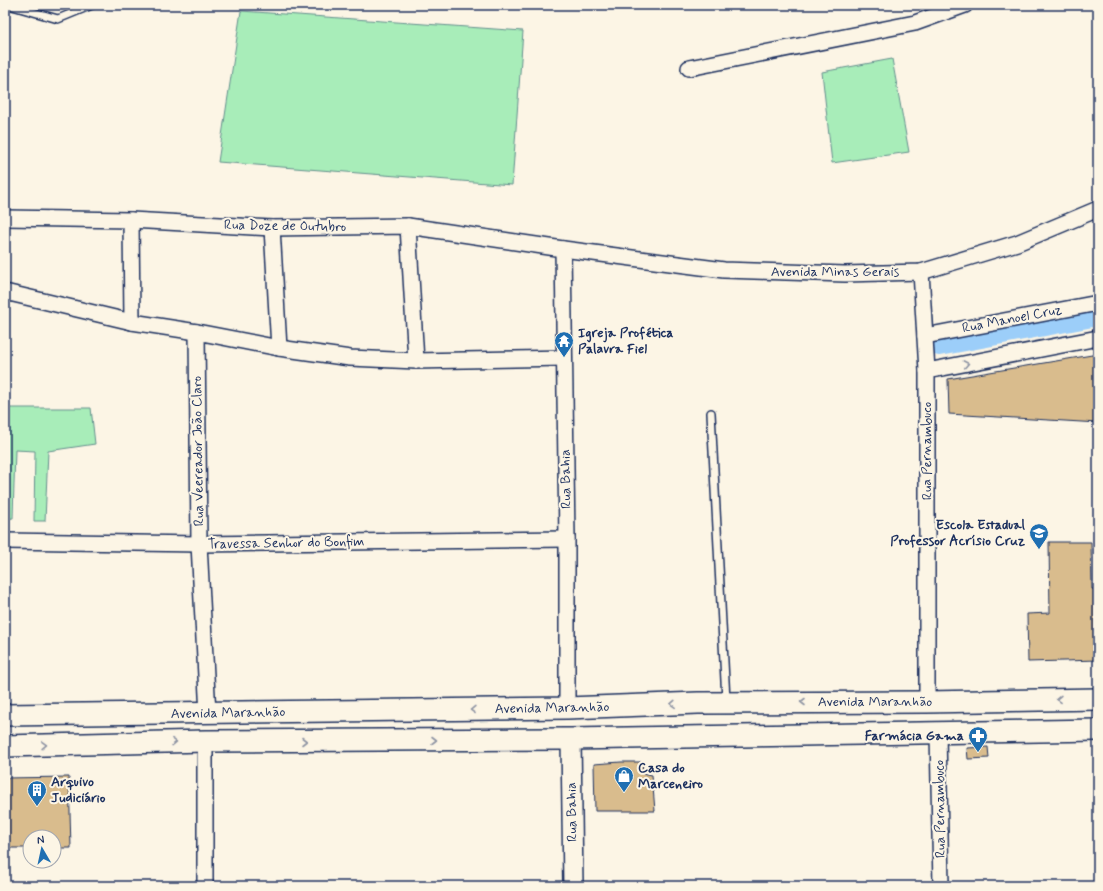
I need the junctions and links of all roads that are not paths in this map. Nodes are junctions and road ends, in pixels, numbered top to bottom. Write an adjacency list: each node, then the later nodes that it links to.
1 (9, 5): 2 (lane)
2 (92, 5)
3 (964, 5): 4 (street)
4 (689, 68)
5 (1098, 209): 11 (street, Avenida Minas Gerais)
6 (5, 218): 7 (street, Rua Doze de Outubro)
7 (131, 220): 9 (street, Rua Doze de Outubro); 14 (street)
8 (408, 226): 9 (street, Rua Doze de Outubro); 10 (street, Rua Doze de Outubro); 20 (street)
9 (272, 228): 18 (street)
10 (563, 249): 11 (street, Avenida Minas Gerais); 19 (street, Rua Bahia)
11 (921, 272): 16 (street, Rua Pernambuco)
12 (5, 292): 14 (street)
13 (1098, 303): 16 (street, Rua Manoel Cruz)
14 (132, 322): 15 (street)
15 (197, 332): 18 (street); 25 (street, Rua Veereador João Claro)
16 (925, 336): 21 (street, Rua Pernambuco)
17 (1098, 338): 21 (street, one-way to 17)
18 (279, 348): 20 (street)
19 (564, 358): 20 (street); 23 (street, Rua Bahia)
20 (416, 361)
21 (927, 371): 27 (street, Rua Pernambuco)
22 (711, 413): 28 (lane)
23 (567, 538): 25 (street, Travessa Senhor do Bonfim); 29 (street, Rua Bahia)
24 (5, 541): 25 (street, Travessa Senhor do Bonfim)
25 (199, 544): 30 (street, Rua Veereador João Claro)
26 (1098, 699): 27 (main road, Avenida Maranhão, one-way to 27)
27 (927, 702): 28 (main road, Avenida Maranhão, one-way to 28)
28 (726, 703): 29 (main road, Avenida Maranhão, one-way to 29)
29 (567, 708): 30 (main road, Avenida Maranhão, one-way to 30)
30 (208, 714): 31 (main road, Avenida Maranhão)
31 (5, 715)
32 (1098, 730): 33 (main road, Avenida Maranhão)
33 (938, 733): 34 (main road, Avenida Maranhão); 39 (street, Rua Pernambuco)
34 (571, 738): 35 (main road, Avenida Maranhão, one-way to 34); 38 (street, Rua Bahia)
35 (205, 741): 36 (main road, Avenida Maranhão, one-way to 35); 37 (street)
36 (5, 746)
37 (205, 886)
38 (573, 886)
39 (941, 886)

